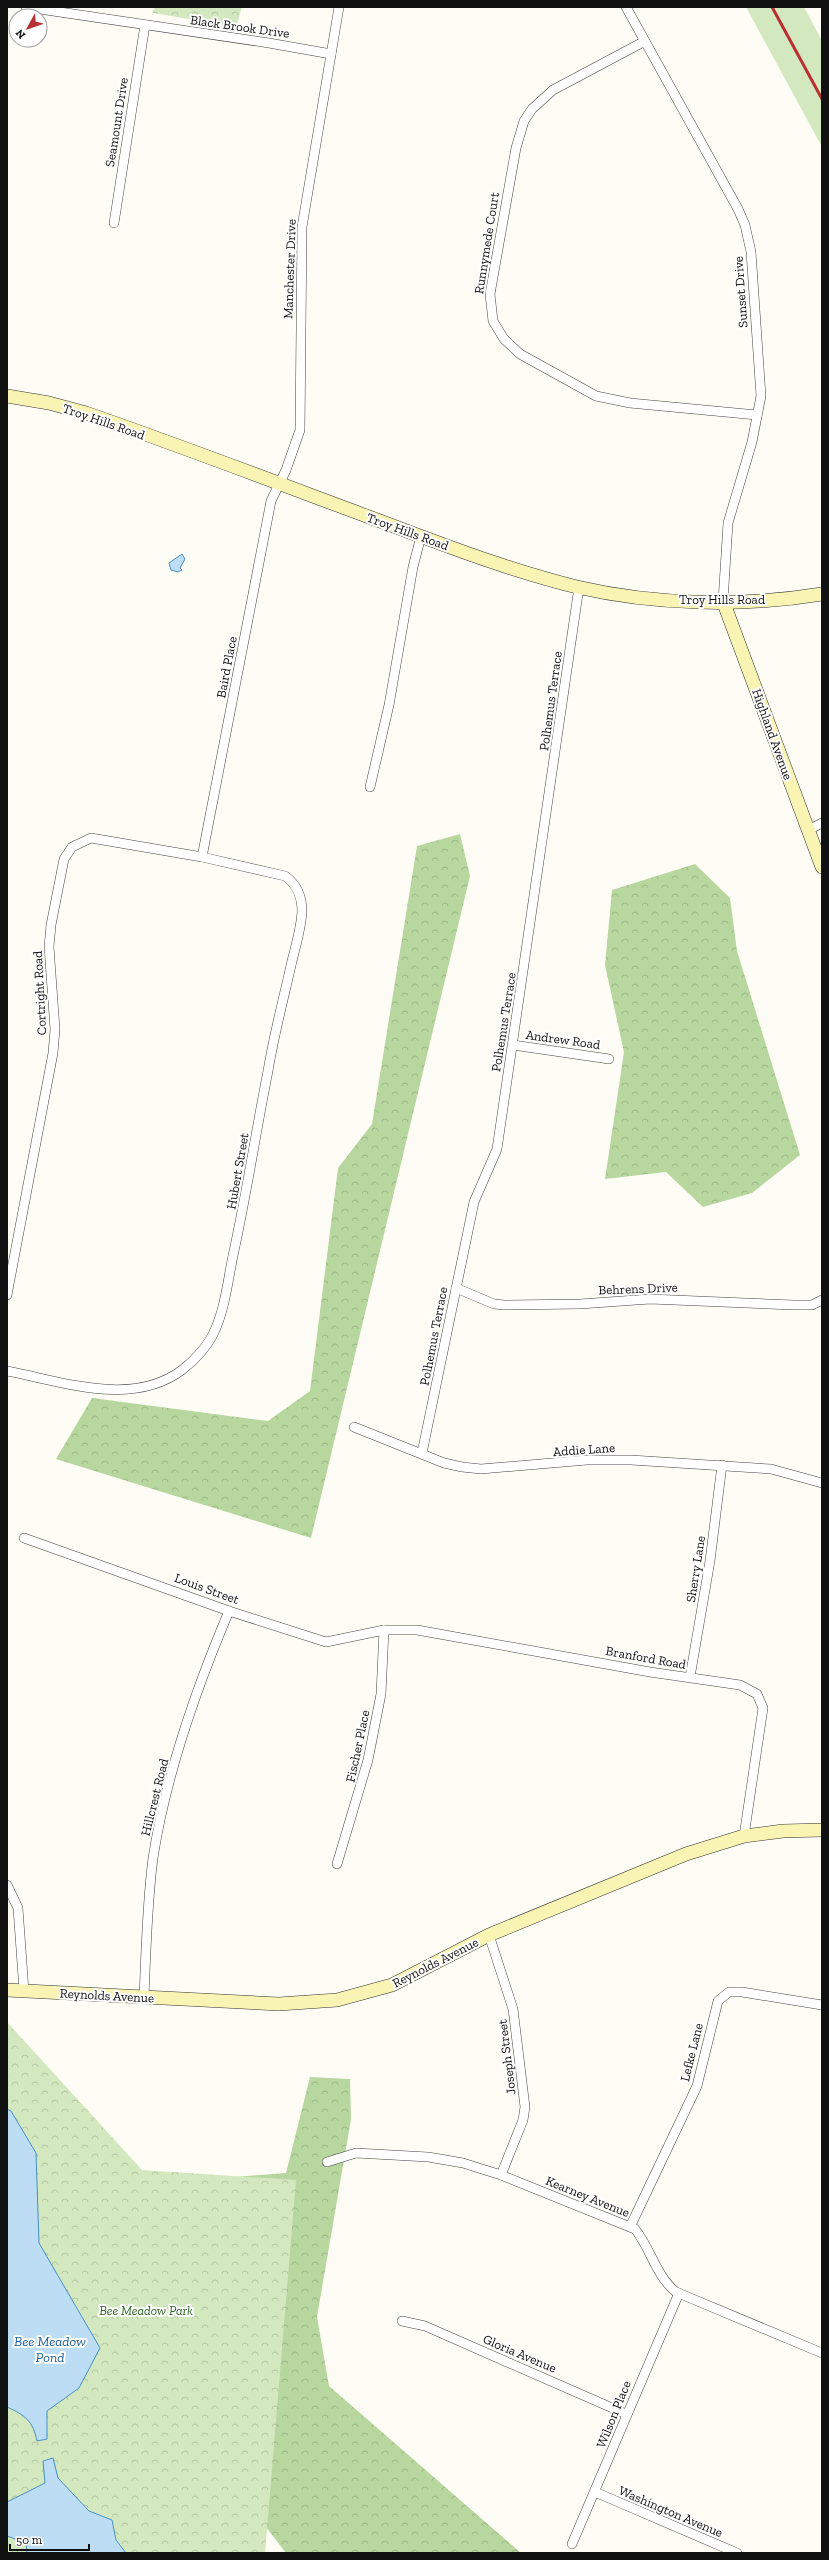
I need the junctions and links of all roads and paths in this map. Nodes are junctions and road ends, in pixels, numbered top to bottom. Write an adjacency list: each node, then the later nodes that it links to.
1 (26, 7): 4 (street, Black Brook Drive)
2 (339, 7): 6 (street, Manchester Drive)
3 (626, 7): 5 (street, Sunset Drive)
4 (145, 25): 6 (street, Black Brook Drive); 7 (street, Seamount Drive)
5 (645, 41): 9 (street, Sunset Drive); 9 (street, Runnymede Court)
6 (331, 54): 10 (street, Manchester Drive)
7 (114, 223)
8 (7, 396): 10 (street, Troy Hills Road)
9 (757, 415): 14 (street, Sunset Drive)
10 (280, 484): 11 (street, Troy Hills Road); 18 (street, Baird Place)
11 (421, 536): 12 (street, Troy Hills Road); 15 (street)
12 (579, 587): 14 (street, Troy Hills Road); 20 (street, Polhemus Terrace)
13 (822, 594): 14 (street, Troy Hills Road)
14 (723, 602): 17 (street, Highland Avenue)
15 (370, 787)
16 (822, 823): 17 (street)
17 (808, 830): 19 (street, Highland Avenue)
18 (202, 857): 23 (street, Cortright Road); 25 (street, Hubert Street)
19 (822, 867)
20 (513, 1045): 21 (street, Andrew Road); 22 (street, Polhemus Terrace)
21 (609, 1059)
22 (456, 1288): 24 (street, Behrens Drive); 27 (street, Polhemus Terrace)
23 (7, 1295)
24 (822, 1300)
25 (7, 1371)
26 (354, 1427): 27 (street, Addie Lane)
27 (422, 1453): 28 (street, Addie Lane)
28 (722, 1465): 29 (street, Addie Lane); 33 (street, Sherry Lane)
29 (822, 1483)
30 (24, 1538): 31 (street, Louis Street)
31 (229, 1611): 32 (street, Louis Street); 41 (street, Hillcrest Road)
32 (384, 1630): 33 (street, Branford Road); 36 (street, Fischer Place)
33 (690, 1678): 35 (street, Branford Road)
34 (822, 1830): 35 (street, Reynolds Avenue)
35 (744, 1836): 38 (street, Reynolds Avenue)
36 (337, 1864)
37 (7, 1884): 40 (street)
38 (489, 1935): 41 (street, Reynolds Avenue); 44 (street, Joseph Street)
39 (7, 1990): 40 (street, Reynolds Avenue)
40 (24, 1991): 41 (street, Reynolds Avenue)
41 (144, 1997)
42 (822, 2005): 45 (street, Lefke Lane)
43 (327, 2162): 44 (street, Kearney Avenue)
44 (501, 2175): 45 (street, Kearney Avenue)
45 (630, 2227): 46 (street, Kearney Avenue)
46 (679, 2293): 48 (street, Kearney Avenue); 49 (street, Wilson Place)
47 (402, 2321): 49 (street, Gloria Avenue)
48 (822, 2354)
49 (626, 2414): 50 (street, Wilson Place)
50 (595, 2492): 51 (street, Wilson Place); 52 (street, Washington Avenue)
51 (572, 2544)
52 (737, 2553)

